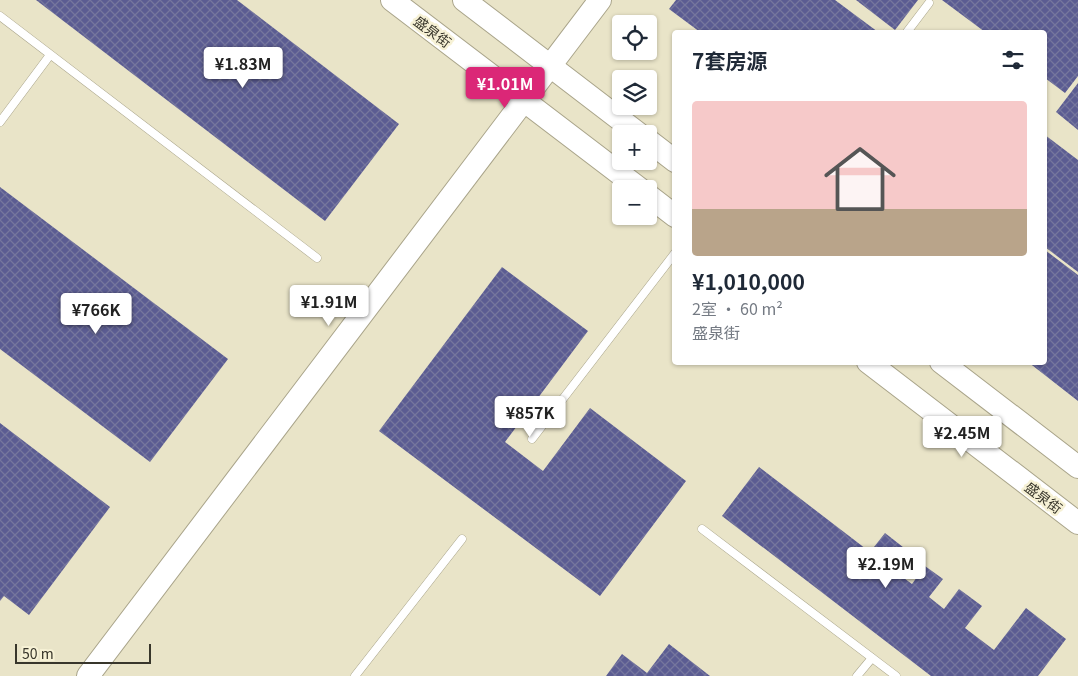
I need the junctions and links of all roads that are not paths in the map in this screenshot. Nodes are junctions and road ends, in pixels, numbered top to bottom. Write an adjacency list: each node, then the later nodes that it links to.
1 (392, 0): 9 (main road, 盛泉街)
2 (464, 0): 8 (main road)
3 (600, 0): 8 (main road)
4 (929, 3): 6 (lane)
5 (0, 16): 7 (lane)
6 (909, 30)
7 (50, 55): 10 (lane); 18 (lane)
8 (550, 66): 9 (main road); 11 (main road)
9 (524, 100): 14 (main road, 盛泉街); 27 (main road)
10 (0, 122)
11 (627, 125)
12 (657, 147): 13 (main road)
13 (672, 159)
14 (628, 180)
15 (657, 202): 16 (main road)
16 (672, 214)
17 (672, 257): 21 (lane)
18 (317, 258)
19 (872, 365): 23 (main road, 盛泉街)
20 (945, 365): 22 (main road)
21 (532, 439)
22 (1078, 467)
23 (1078, 523)
24 (702, 529): 26 (lane)
25 (462, 539): 28 (lane)
26 (872, 658): 29 (lane); 30 (lane)
27 (88, 676)
28 (355, 676)
29 (857, 676)
30 (896, 676)

